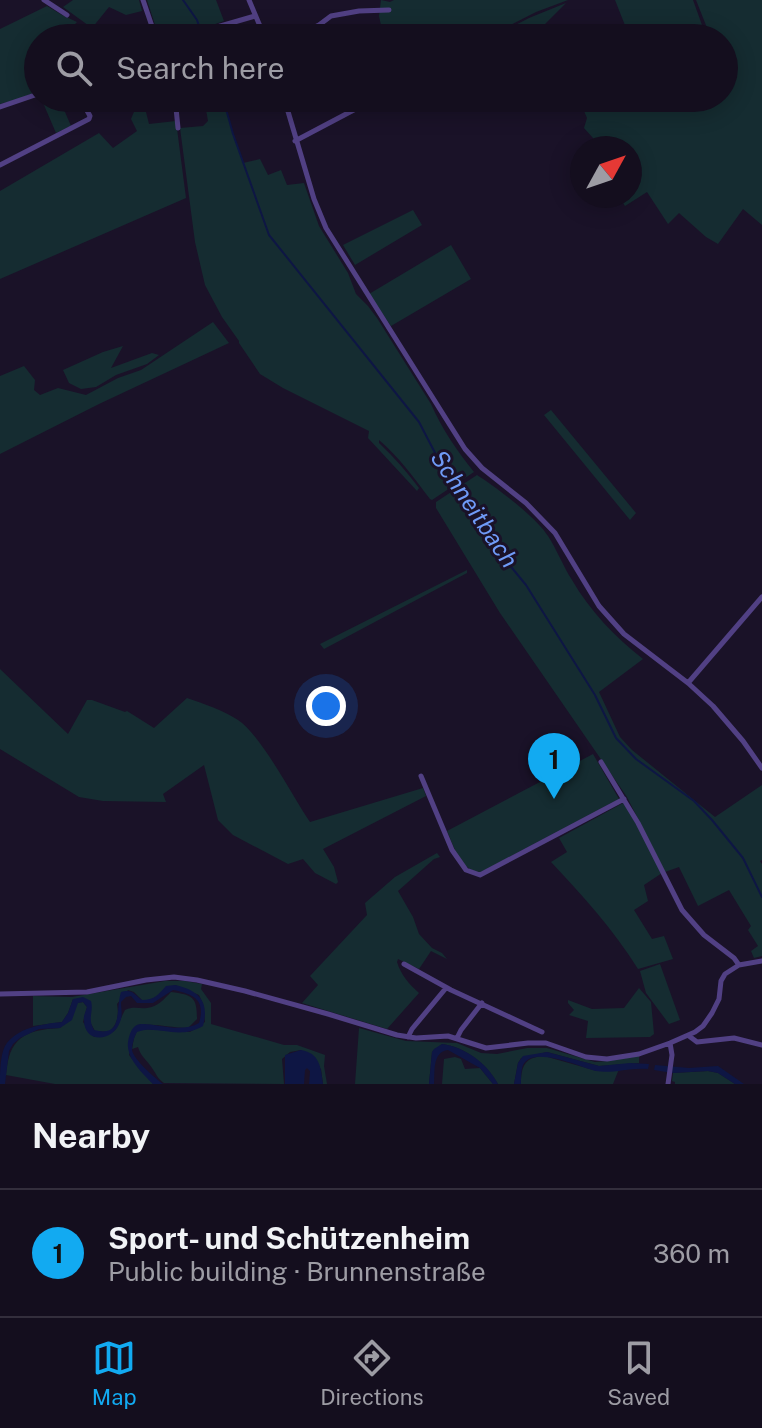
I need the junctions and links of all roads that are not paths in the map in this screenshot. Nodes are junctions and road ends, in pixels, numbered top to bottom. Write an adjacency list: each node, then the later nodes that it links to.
1 (44, 0): 5 (street)
2 (143, 0): 7 (street)
3 (249, 0): 6 (street)
4 (389, 10): 10 (street)
5 (67, 15)
6 (255, 16): 8 (street); 9 (street)
7 (151, 24)
8 (229, 24)
9 (259, 24)
10 (320, 24)
11 (24, 99): 12 (street)
12 (0, 107)
13 (88, 112): 19 (street)
14 (176, 112): 17 (street)
15 (288, 112): 18 (street)
16 (350, 112): 18 (street)
17 (178, 128)
18 (295, 141): 21 (street)
19 (0, 165)
20 (762, 597): 21 (street)
21 (688, 683): 23 (street)
22 (601, 762): 25 (street)
23 (762, 768)
24 (421, 776): 25 (street)
25 (624, 799): 28 (street)
26 (762, 961): 28 (street)
27 (404, 964): 29 (street)
28 (739, 965): 33 (street)
29 (446, 988): 31 (street); 34 (street)
30 (0, 994): 34 (street)
31 (482, 1003): 32 (street); 35 (street)
32 (542, 1032)
33 (689, 1036): 36 (street); 37 (street)
34 (408, 1037): 35 (street)
35 (457, 1038): 36 (street)
36 (670, 1043): 38 (street)
37 (762, 1045)
38 (668, 1084)

